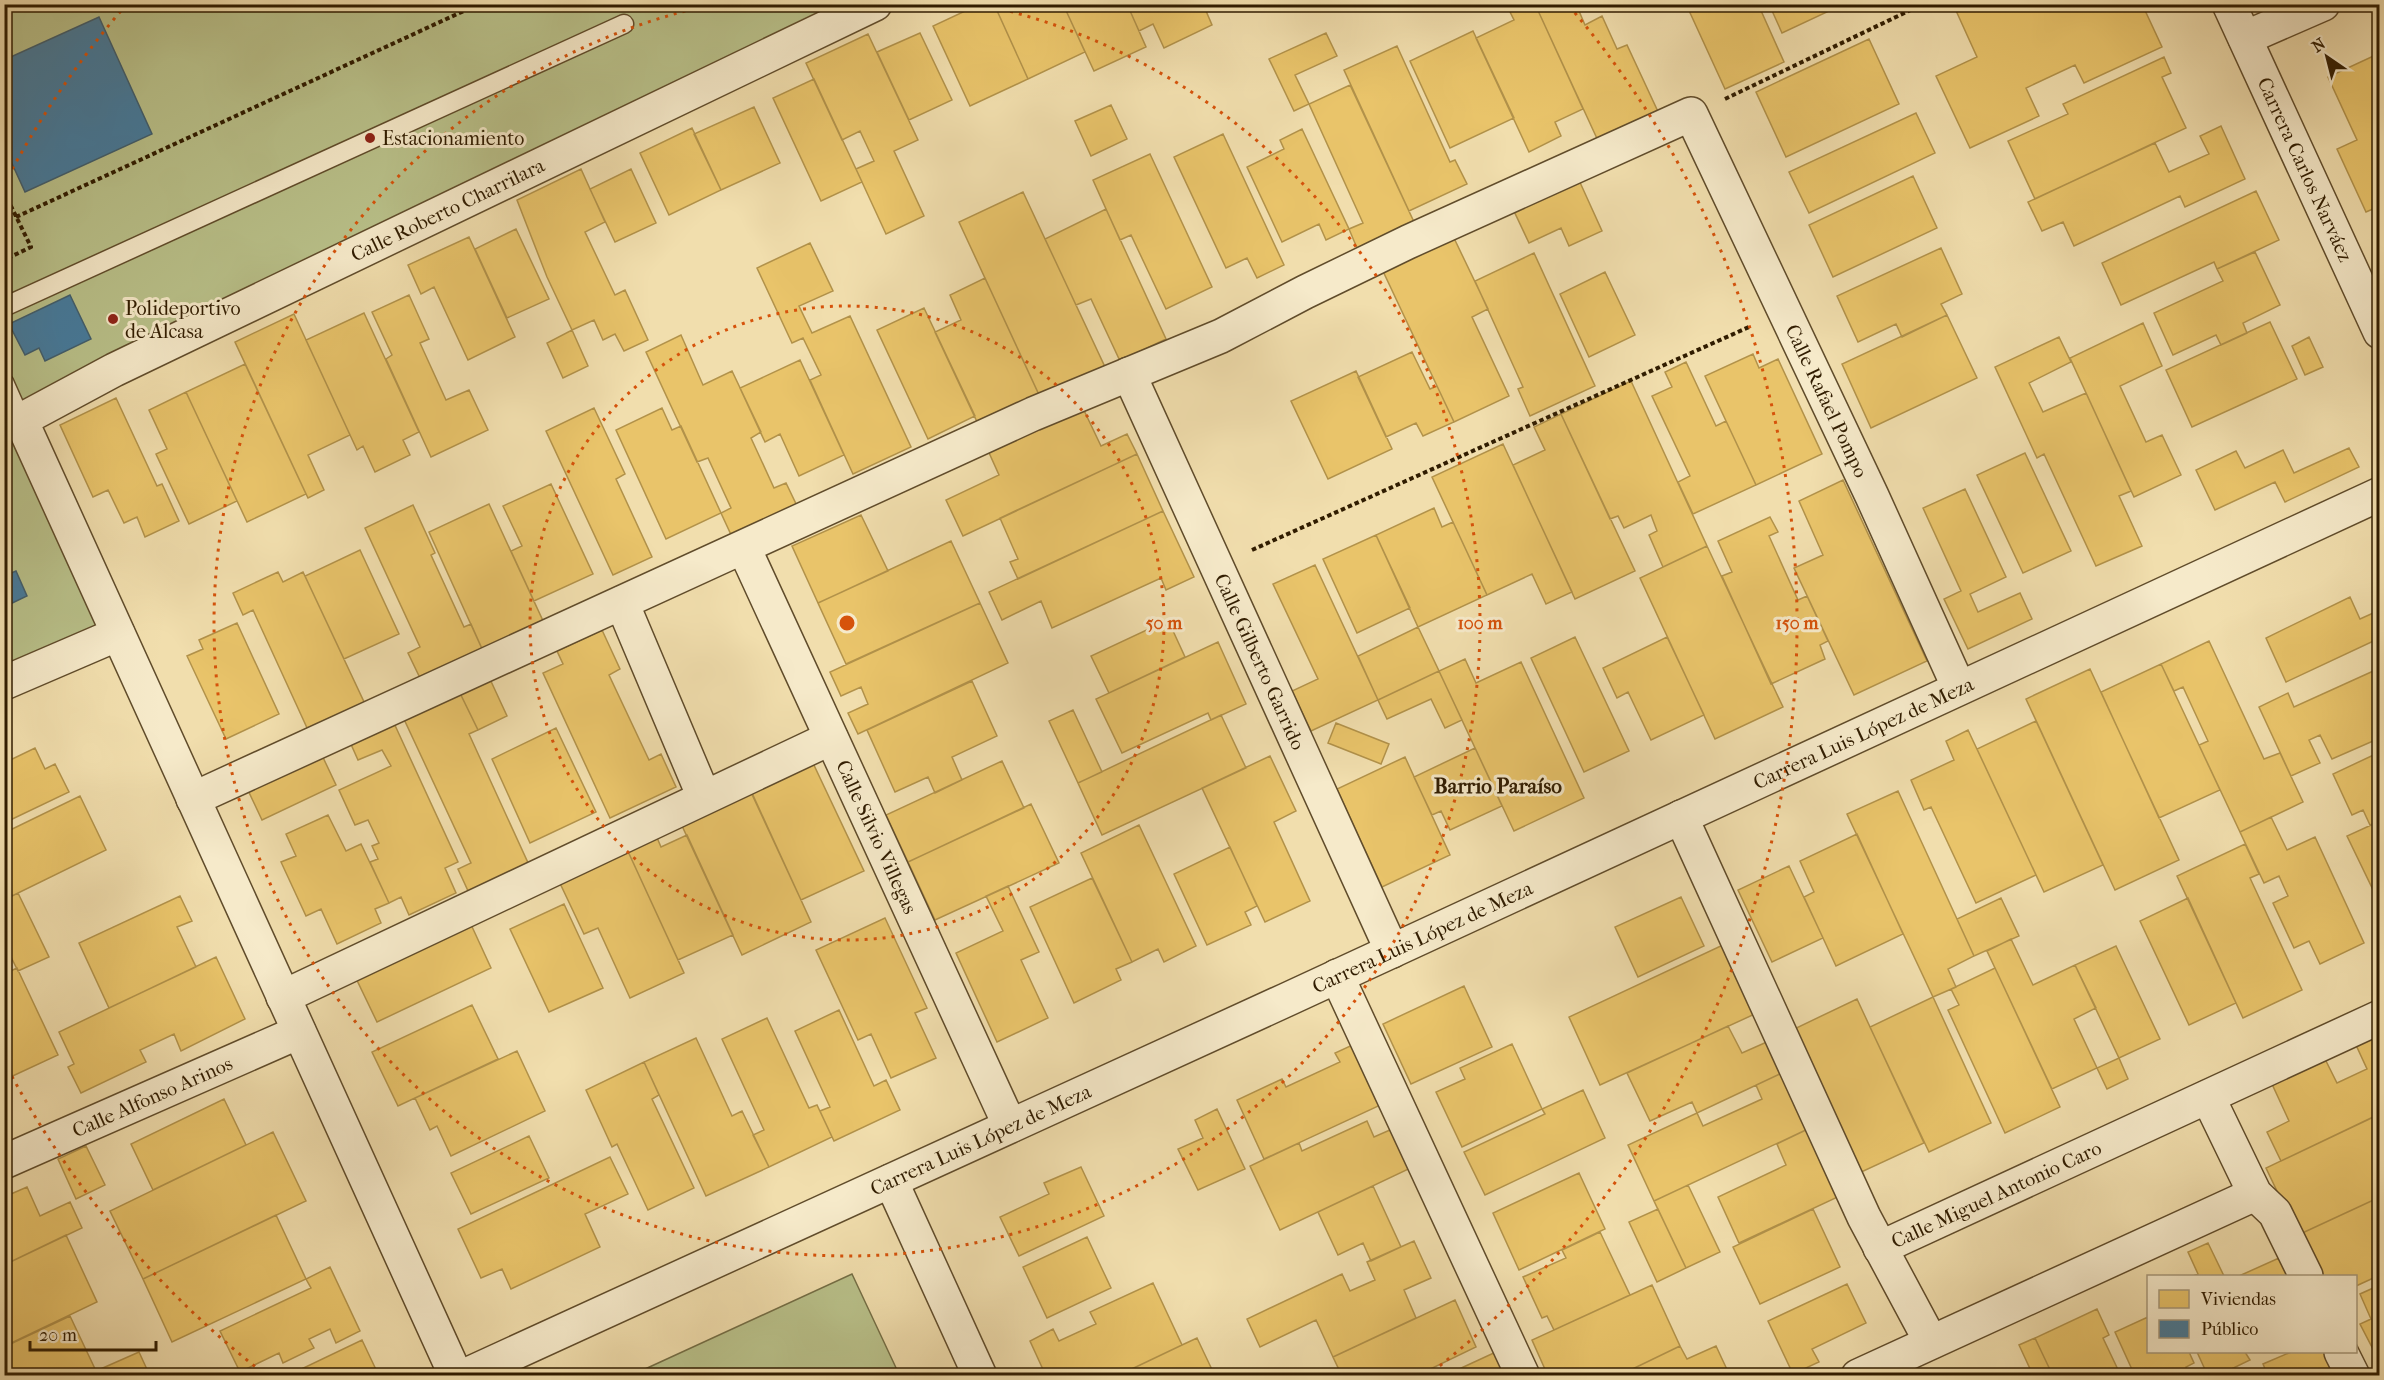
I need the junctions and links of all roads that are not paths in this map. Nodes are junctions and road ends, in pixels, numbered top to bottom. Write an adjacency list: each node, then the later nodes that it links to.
1 (875, 4): 10 (street, Calle Roberto Charrilara)
2 (2229, 4): 5 (street, Carrera Carlos Narváez)
3 (2323, 4): 5 (street)
4 (624, 24): 6 (lane)
5 (2245, 38): 7 (street, Carrera Carlos Narváez)
6 (4, 308)
7 (2379, 332)
8 (1129, 374): 12 (street); 16 (street, Calle Rafael Pompo); 21 (street, Calle Gilberto Garrido)
9 (4, 382): 10 (lane)
10 (21, 420): 14 (street)
11 (2379, 494): 16 (street, Carrera Luis López de Meza)
12 (744, 548): 13 (street); 17 (street, Calle Silvio Villegas)
13 (622, 603): 18 (street); 19 (street)
14 (118, 634): 15 (street); 19 (street)
15 (4, 683)
16 (1959, 688): 20 (street, Carrera Luis López de Meza)
17 (831, 738): 18 (street); 27 (street, Calle Silvio Villegas)
18 (704, 797): 23 (street)
19 (193, 799): 23 (street)
20 (1681, 817): 21 (street, Carrera Luis López de Meza); 31 (street)
21 (1392, 951): 22 (street, Carrera Luis López de Meza)
22 (1337, 976): 27 (street, Carrera Luis López de Meza); 38 (street)
23 (283, 997): 25 (street)
24 (2379, 1017): 26 (street, Calle Miguel Antonio Caro)
25 (299, 1032): 28 (street, Calle Alfonso Arinos); 35 (street)
26 (2208, 1097): 30 (street); 31 (street, Calle Miguel Antonio Caro)
27 (1010, 1126): 29 (street, Carrera Luis López de Meza)
28 (4, 1162)
29 (891, 1181): 36 (street, Carrera Luis López de Meza); 37 (street)
30 (2254, 1194): 32 (street); 33 (street)
31 (1880, 1248): 33 (street, Calle Miguel Antonio Caro)
32 (2306, 1275)
33 (1931, 1342): 39 (street)
34 (2342, 1353): 40 (street)
35 (456, 1376)
36 (464, 1376)
37 (980, 1376)
38 (1523, 1376)
39 (1858, 1376)
40 (2353, 1376)

